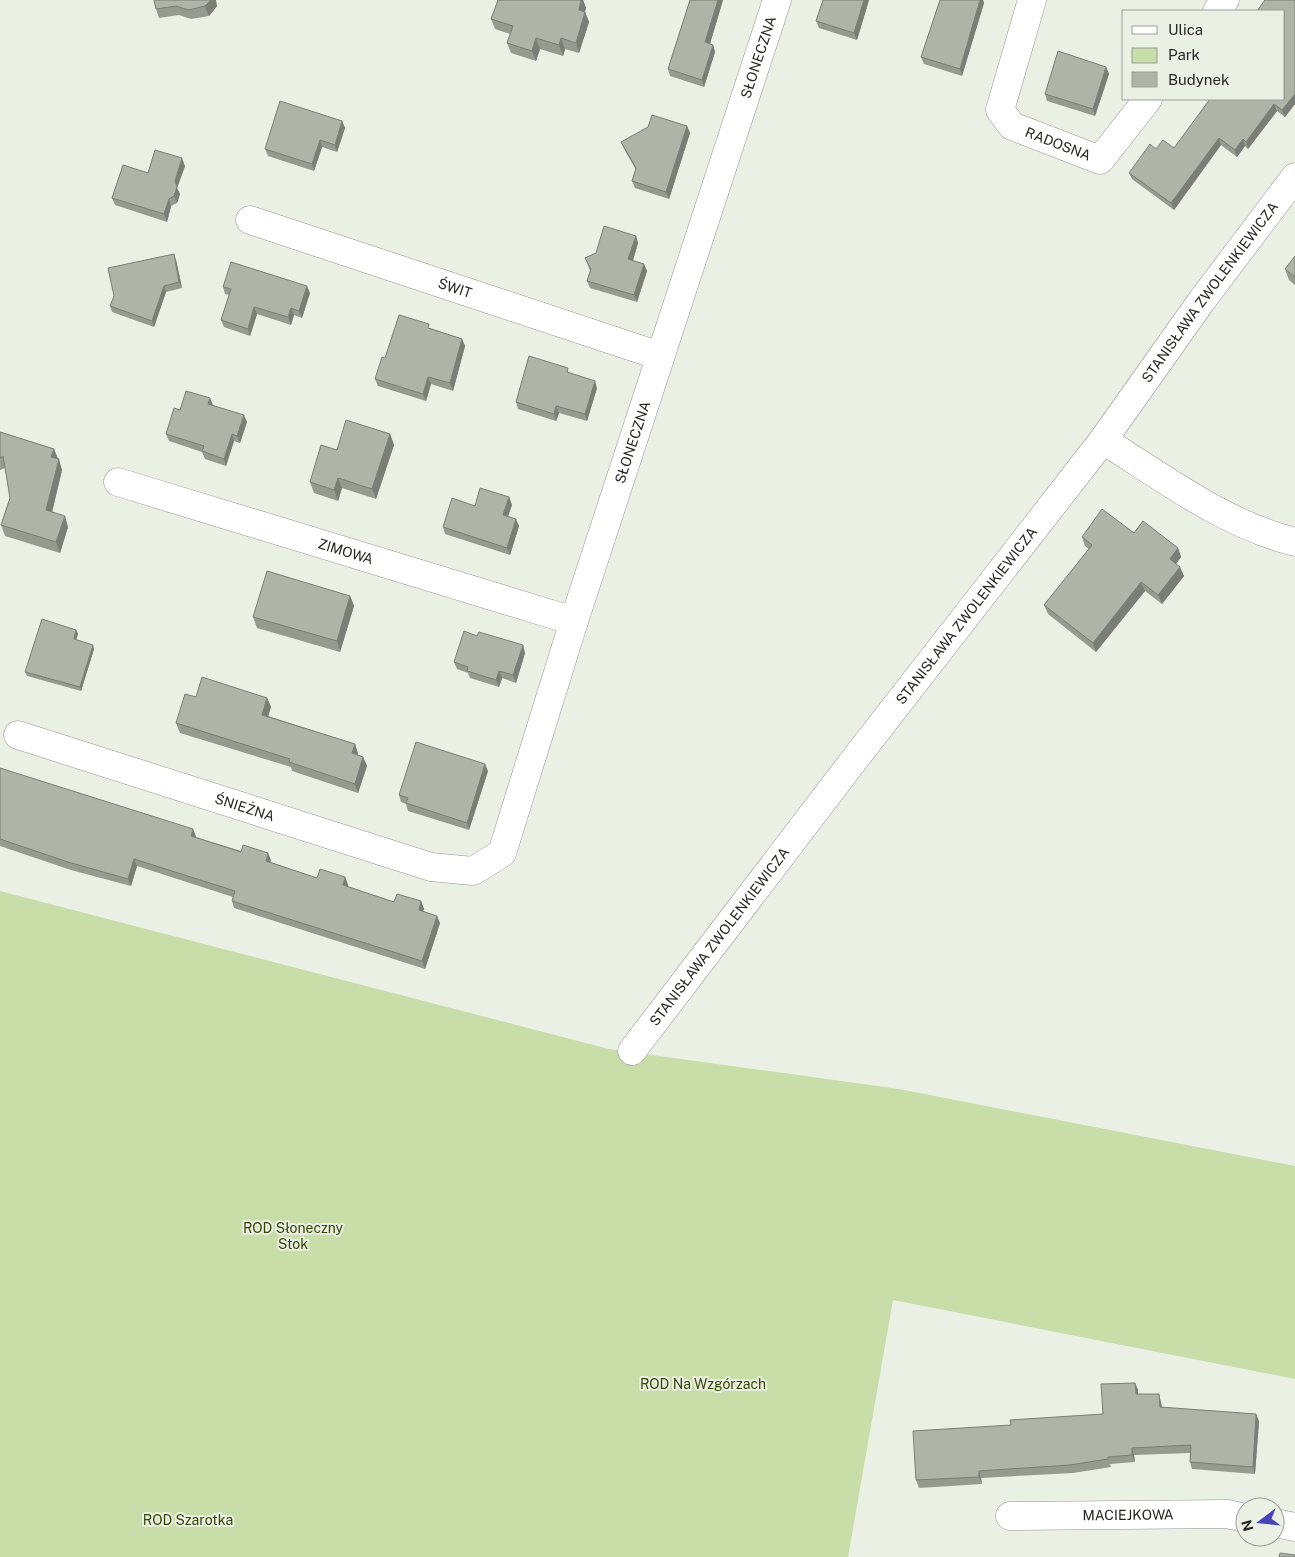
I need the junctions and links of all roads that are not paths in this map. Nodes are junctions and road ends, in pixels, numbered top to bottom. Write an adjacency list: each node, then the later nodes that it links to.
1 (777, 0): 8 (street, SŁONECZNA)
2 (1032, 0): 5 (street, RADOSNA)
3 (1225, 0): 4 (street)
4 (1217, 10)
5 (1147, 100)
6 (1295, 177): 9 (street, STANISŁAWA ZWOLENKIEWICZA)
7 (250, 220): 8 (street, ŚWIT)
8 (660, 356): 12 (street, SŁONECZNA)
9 (1103, 440): 11 (street); 15 (street, STANISŁAWA ZWOLENKIEWICZA)
10 (118, 482): 12 (street, ZIMOWA)
11 (1295, 542)
12 (574, 621): 14 (street, SŁONECZNA)
13 (18, 735): 14 (street, ŚNIEŻNA)
14 (473, 871)
15 (632, 1052)
16 (1010, 1516): 17 (street, MACIEJKOWA)
17 (1235, 1516)

